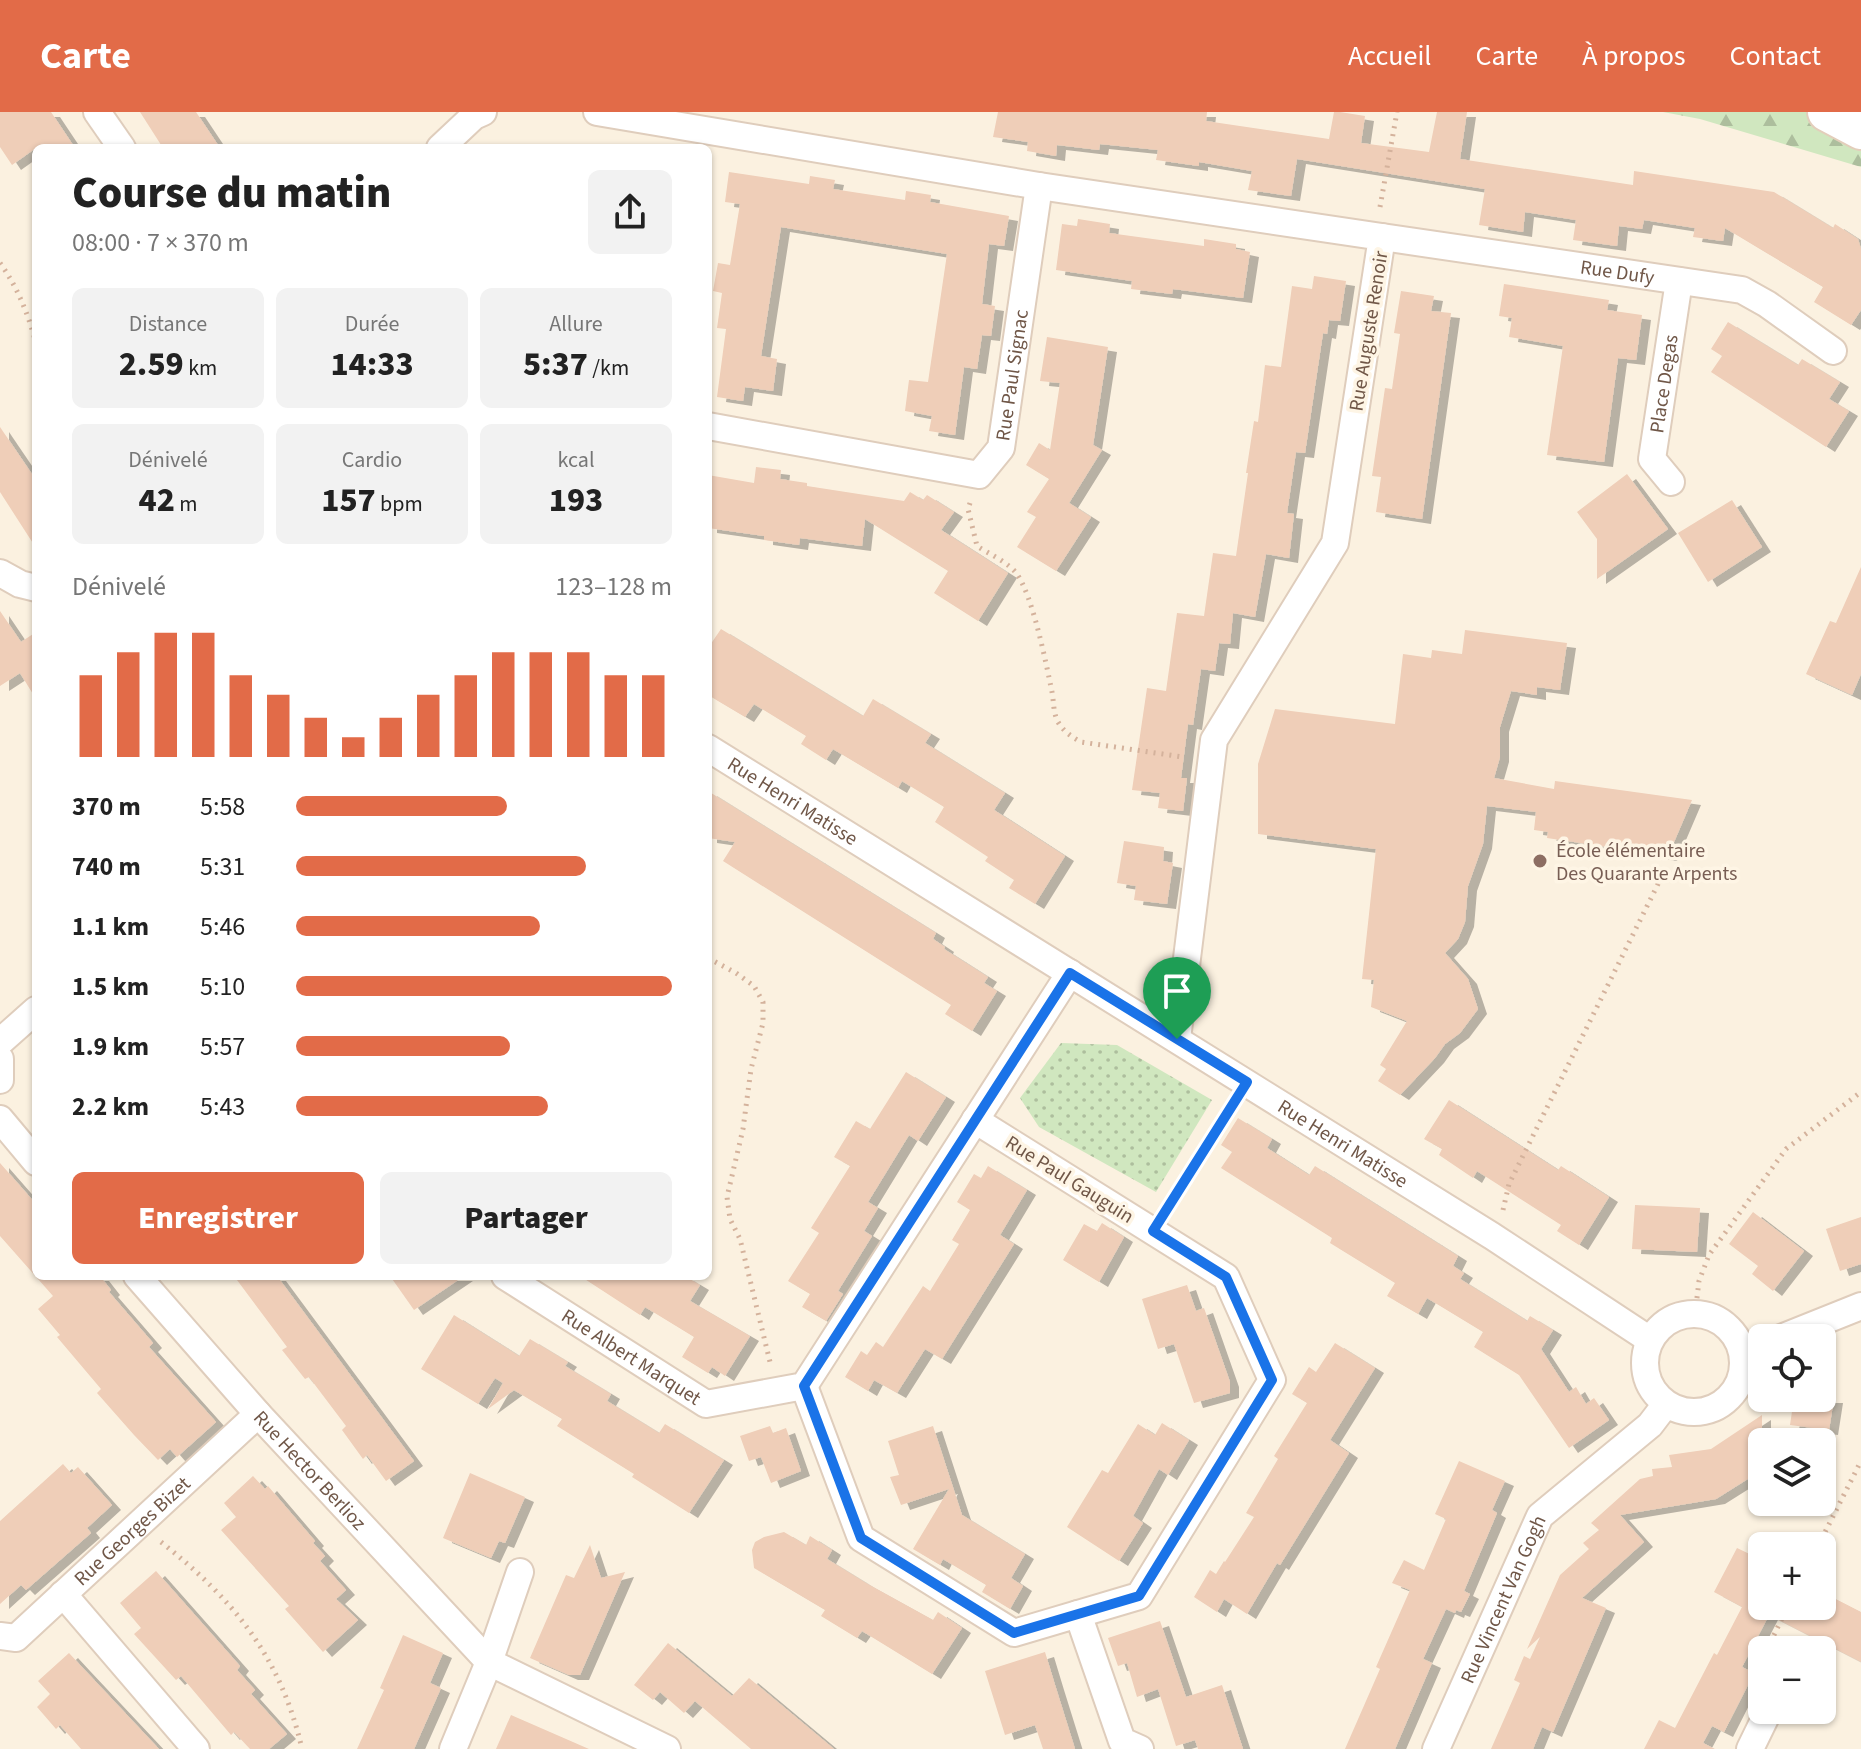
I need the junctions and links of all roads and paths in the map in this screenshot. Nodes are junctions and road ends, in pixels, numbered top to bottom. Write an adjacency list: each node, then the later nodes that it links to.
1 (97, 112): 8 (street)
2 (483, 112): 9 (street)
3 (597, 112): 7 (street, Rue Auguste Renoir)
4 (1397, 112): 11 (path)
5 (1827, 112): 6 (street)
6 (1861, 130)
7 (707, 140): 10 (street, Rue Auguste Renoir)
8 (119, 144)
9 (444, 144)
10 (1039, 186): 11 (street, Rue Auguste Renoir); 17 (street, Rue Paul Signac)
11 (1378, 236): 13 (street, Rue Dufy); 22 (street, Rue Auguste Renoir)
12 (0, 263): 14 (path)
13 (1679, 281): 15 (street, Rue Dufy); 18 (street, Place Degas)
14 (32, 331)
15 (1833, 351)
16 (712, 427): 17 (street)
17 (979, 475): 22 (path)
18 (1671, 482)
19 (0, 573): 20 (street)
20 (32, 587)
21 (712, 750): 25 (street, Rue Henri Matisse)
22 (1212, 761): 27 (street, Rue Auguste Renoir)
23 (1666, 868): 37 (path)
24 (712, 960): 47 (path)
25 (1070, 973): 27 (street, Rue Henri Matisse); 34 (street)
26 (32, 1014): 28 (street)
27 (1177, 1039): 31 (street, Rue Henri Matisse)
28 (0, 1042)
29 (0, 1059): 30 (street)
30 (0, 1080)
31 (1247, 1082): 36 (path); 37 (street, Rue Henri Matisse)
32 (1861, 1092): 41 (path)
33 (0, 1119): 35 (street)
34 (975, 1120): 36 (street, Rue Paul Gauguin); 46 (street)
35 (32, 1157)
36 (1153, 1231): 55 (street, Rue Paul Gauguin)
37 (1497, 1239): 43 (street, Rue Henri Matisse)
38 (141, 1280): 49 (street, Rue Hector Berlioz)
39 (511, 1280): 47 (street, Rue Albert Marquet)
40 (1860, 1311): 42 (street)
41 (1695, 1314): 43 (street); 44 (street)
42 (1822, 1324)
43 (1650, 1340): 48 (street)
44 (1748, 1347)
45 (1748, 1359): 48 (street)
46 (804, 1386): 47 (street, Rue Albert Marquet); 55 (street, Rue Paul Gauguin)
47 (777, 1391)
48 (1666, 1404): 64 (street, Rue Vincent Van Gogh)
49 (258, 1414): 51 (street, Rue Georges Bizet); 57 (street, Rue Hector Berlioz)
50 (1861, 1461): 52 (path)
51 (138, 1525): 54 (street, Rue Georges Bizet); 60 (path)
52 (1825, 1532)
53 (520, 1572): 57 (street)
54 (63, 1594): 56 (street, Rue Georges Bizet); 59 (street)
55 (1078, 1614): 63 (street)
56 (0, 1636)
57 (489, 1662): 61 (street); 62 (street, Rue Hector Berlioz)
58 (1762, 1724): 65 (street)
59 (196, 1749)
60 (302, 1749)
61 (453, 1749)
62 (667, 1749)
63 (1140, 1749)
64 (1436, 1749)
65 (1750, 1749)

